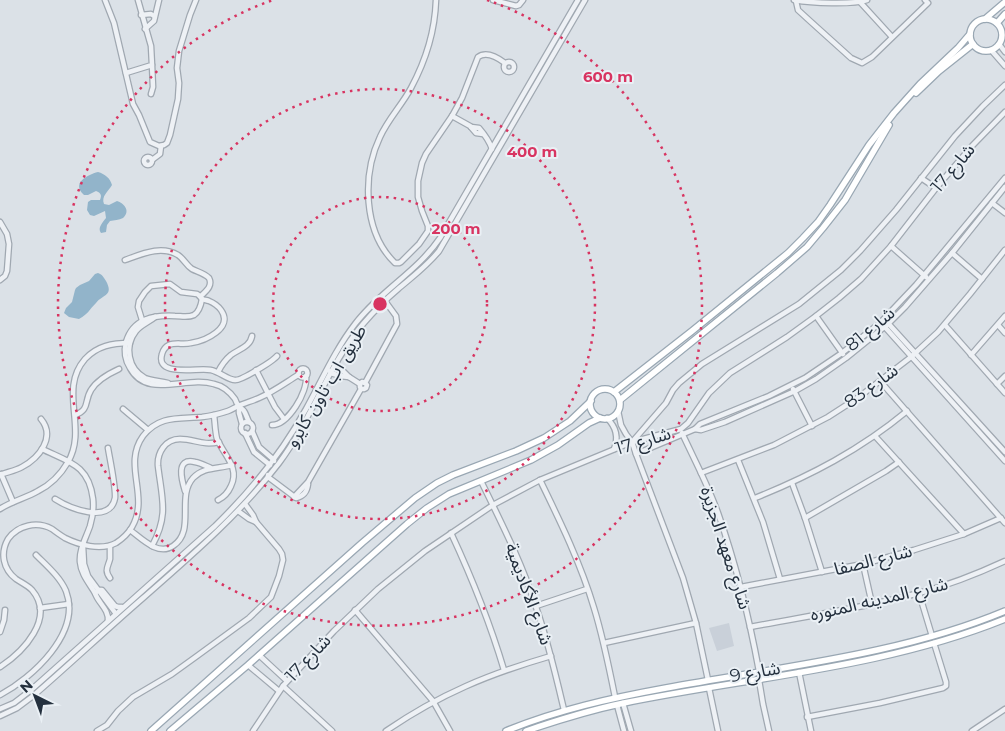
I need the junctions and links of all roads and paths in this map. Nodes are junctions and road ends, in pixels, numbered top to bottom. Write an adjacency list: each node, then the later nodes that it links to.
1 (105, 0): 32 (street)
2 (138, 0): 15 (street)
3 (159, 0): 17 (street)
4 (196, 0): 43 (street)
5 (436, 0): 38 (street)
6 (493, 0): 7 (street)
7 (523, 0)
8 (578, 0): 20 (street, طريق اب تاون كايرو)
9 (585, 0): 26 (street, طريق اب تاون كايرو)
10 (795, 0): 13 (street); 23 (street)
11 (867, 0): 13 (street)
12 (926, 0): 23 (street)
13 (860, 2): 23 (street)
14 (1005, 2): 18 (main road)
15 (141, 14): 17 (street); 21 (street)
16 (1005, 14): 19 (main road)
17 (154, 16): 21 (street)
18 (985, 19): 19 (main road); 22 (main road)
19 (997, 23): 25 (main road)
20 (561, 28): 26 (street); 33 (street, طريق اب تاون كايرو)
21 (145, 29): 30 (street)
22 (970, 34): 24 (main road); 102 (main road)
23 (892, 37)
24 (974, 44): 27 (main road); 106 (main road)
25 (999, 44): 27 (main road); 28 (street)
26 (558, 47): 35 (street, طريق اب تاون كايرو)
27 (991, 50): 31 (street)
28 (1005, 52)
29 (505, 63): 38 (street)
30 (152, 65): 32 (street); 36 (street)
31 (1005, 66)
32 (126, 72): 43 (street)
33 (536, 72): 35 (street); 42 (street, طريق اب تاون كايرو)
34 (1005, 85): 46 (street)
35 (532, 93): 51 (street, طريق اب تاون كايرو)
36 (151, 94)
37 (1005, 112): 39 (street, شارع 17)
38 (452, 116): 41 (street)
39 (1000, 116): 40 (street); 50 (street, شارع 17)
40 (1005, 121)
41 (485, 135): 42 (street); 44 (street)
42 (500, 135): 44 (street, طريق اب تاون كايرو)
43 (161, 146): 45 (street)
44 (492, 149): 48 (street, طريق اب تاون كايرو)
45 (152, 160)
46 (922, 178): 50 (street); 130 (street)
47 (1005, 178): 55 (street, شارع 81)
48 (475, 180): 51 (street); 54 (street, طريق اب تاون كايرو)
49 (1005, 187): 52 (street, شارع 81)
50 (936, 188): 58 (street, شارع 17)
51 (471, 198): 60 (street, طريق اب تاون كايرو)
52 (992, 203): 53 (street); 57 (street, شارع 81)
53 (1005, 213)
54 (453, 217): 60 (street); 63 (street, طريق اب تاون كايرو)
55 (970, 221): 57 (street); 64 (street, شارع 81)
56 (0, 222): 67 (street)
57 (975, 225): 61 (street, شارع 81)
58 (891, 246): 64 (street); 71 (street, شارع 17)
59 (1005, 250): 66 (street, شارع 83)
60 (439, 251): 65 (street, طريق اب تاون كايرو)
61 (952, 252): 66 (street); 68 (street, شارع 81)
62 (125, 260): 69 (street)
63 (407, 274): 65 (street); 81 (street, طريق اب تاون كايرو)
64 (924, 276): 68 (street); 75 (street, شارع 81)
65 (411, 278): 70 (street, طريق اب تاون كايرو)
66 (982, 279): 76 (street, شارع 83)
67 (0, 280)
68 (929, 280): 75 (street, شارع 81)
69 (201, 298): 73 (street); 74 (street); 91 (street)
70 (383, 302): 88 (street, طريق اب تاون كايرو); 99 (street)
71 (816, 316): 82 (street); 122 (street, شارع 17)
72 (1005, 316): 77 (street)
73 (155, 318): 74 (street); 80 (street)
74 (142, 320): 80 (street)
75 (884, 323): 82 (street, شارع 81); 83 (street); 86 (street); 87 (street, شارع 81)
76 (944, 325): 83 (street, شارع 83); 84 (street)
77 (998, 325): 78 (street); 84 (street)
78 (1005, 333)
79 (252, 336): 91 (street)
80 (128, 343): 109 (street); 113 (street)
81 (338, 348): 92 (street); 136 (street, طريق اب تاون كايرو)
82 (842, 353): 87 (street); 100 (street, شارع 81)
83 (915, 353): 86 (street, شارع 83); 105 (street)
84 (971, 355): 98 (street)
85 (277, 356): 90 (street)
86 (910, 357): 97 (street, شارع 83); 108 (street)
87 (846, 358): 101 (street, شارع 81)
88 (336, 364): 92 (street, طريق اب تاون كايرو); 96 (street)
89 (119, 369): 113 (street)
90 (256, 370): 91 (street); 104 (street)
91 (218, 372)
92 (331, 373): 96 (street); 145 (street, طريق اب تاون كايرو)
93 (298, 375): 94 (street); 94 (street); 104 (street)
94 (306, 376): 117 (street)
95 (1005, 376): 98 (street)
96 (349, 377): 99 (street)
97 (880, 381): 112 (street); 121 (street, شارع 83)
98 (997, 384): 103 (street)
99 (362, 385): 145 (street)
100 (792, 385): 101 (street); 123 (street, شارع 81)
101 (795, 391): 121 (street); 123 (street, شارع 81)
102 (614, 392): 106 (main road); 107 (main road)
103 (1005, 393)
104 (268, 394): 109 (street); 117 (street)
105 (957, 399): 108 (street); 135 (street)
106 (620, 400): 111 (main road)
107 (591, 401): 115 (main road); 223 (main road)
108 (952, 404): 135 (street)
109 (238, 406): 114 (street); 118 (street); 119 (street)
110 (123, 409): 124 (street)
111 (618, 411): 115 (main road); 130 (street)
112 (907, 411): 128 (street); 160 (street)
113 (75, 415): 138 (street)
114 (214, 415): 124 (street); 129 (street)
115 (604, 418): 132 (street); 147 (main road)
116 (41, 419): 133 (street)
117 (284, 419): 120 (street)
118 (249, 422): 119 (street); 125 (street)
119 (242, 424): 126 (street)
120 (272, 425)
121 (812, 426): 137 (street, شارع 83)
122 (680, 429): 127 (street, شارع معهد الجزيرة); 130 (street, شارع 17)
123 (695, 429): 127 (street, شارع 81)
124 (148, 430): 163 (street)
125 (252, 431): 126 (street); 136 (street)
126 (246, 433): 141 (street)
127 (683, 435): 134 (street, شارع 81); 143 (street, شارع معهد الجزيرة)
128 (876, 436): 139 (street); 148 (street)
129 (219, 442): 140 (street); 168 (street)
130 (632, 442): 132 (street, شارع 17); 134 (street)
131 (108, 448): 158 (street)
132 (614, 449): 146 (street, شارع 17)
133 (42, 450): 138 (street); 144 (street)
134 (636, 454): 190 (street)
135 (1004, 457)
136 (274, 460): 141 (street, طريق اب تاون كايرو); 145 (street)
137 (738, 460): 143 (street, شارع 83); 150 (street)
138 (68, 461): 153 (street); 158 (street)
139 (899, 462): 159 (street); 165 (street)
140 (232, 465): 142 (street); 152 (street)
141 (270, 465): 182 (street, طريق اب تاون كايرو)
142 (212, 468): 149 (street); 149 (street)
143 (701, 473): 175 (street, شارع معهد الجزيرة)
144 (0, 474): 153 (street)
145 (268, 476): 154 (street, طريق اب تاون كايرو)
146 (540, 480): 155 (street, شارع 17); 176 (street)
147 (481, 481): 155 (street, شارع الأكاديمية); 197 (main road)
148 (792, 483): 150 (street); 159 (street)
149 (186, 494): 168 (street)
150 (754, 498): 174 (street)
151 (55, 499): 158 (street)
152 (218, 500)
153 (13, 502): 156 (street)
154 (245, 504): 157 (street, طريق اب تاون كايرو); 161 (street)
155 (493, 505): 164 (street, شارع 17); 180 (street, شارع الأكاديمية)
156 (0, 509)
157 (238, 511): 161 (street); 201 (street, طريق اب تاون كايرو)
158 (94, 512): 166 (street)
159 (805, 518): 172 (street)
160 (1001, 518): 162 (street); 165 (street, شارع الصفا)
161 (256, 522): 222 (street)
162 (1005, 523)
163 (130, 530): 167 (street); 168 (street)
164 (450, 533): 185 (street, شارع 17); 202 (street)
165 (964, 534): 171 (street, شارع الصفا)
166 (82, 544): 167 (street); 181 (street); 183 (street)
167 (110, 546): 173 (street)
168 (152, 546)
169 (36, 555): 178 (street)
170 (1005, 561): 177 (street, شارع المدينه المنوره)
171 (863, 564): 172 (street, شارع الصفا); 179 (street)
172 (822, 572): 174 (street, شارع الصفا)
173 (110, 578)
174 (780, 579): 175 (street, شارع الصفا)
175 (740, 587): 191 (street, شارع معهد الجزيرة)
176 (587, 589): 180 (street); 194 (street)
177 (919, 593): 179 (street, شارع المدينه المنوره); 193 (street)
178 (68, 604): 183 (street); 212 (street)
179 (872, 604): 191 (street, شارع المدينه المنوره)
180 (536, 606): 198 (street, شارع الأكاديمية)
181 (110, 607): 182 (street); 187 (street); 189 (street)
182 (123, 607): 187 (street, طريق اب تاون كايرو)
183 (40, 608): 200 (street)
184 (5, 610): 192 (street)
185 (355, 610): 208 (street, شارع 17); 215 (street)
186 (1005, 611): 193 (main road, شارع 9)
187 (116, 614): 189 (street, طريق اب تاون كايرو)
188 (1005, 619): 195 (main road, شارع 9)
189 (108, 621): 196 (street, طريق اب تاون كايرو)
190 (696, 623): 194 (street); 206 (street)
191 (750, 627): 203 (street, شارع معهد الجزيرة)
192 (0, 632)
193 (932, 636): 203 (main road, شارع 9)
194 (604, 643): 214 (street)
195 (934, 643): 204 (main road, شارع 9); 221 (street)
196 (80, 645): 201 (street); 205 (street, طريق اب تاون كايرو)
197 (259, 655): 199 (main road); 208 (street)
198 (551, 656): 202 (street); 219 (street, شارع الأكاديمية)
199 (248, 665): 211 (street); 224 (main road)
200 (0, 667)
201 (66, 667): 213 (street, طريق اب تاون كايرو)
202 (504, 670): 215 (street)
203 (758, 671): 206 (main road, شارع 9)
204 (799, 672): 207 (main road, شارع 9); 221 (street)
205 (48, 674): 213 (street); 217 (street, طريق اب تاون كايرو)
206 (708, 680): 214 (main road, شارع 9)
207 (759, 680): 210 (main road, شارع 9); 234 (street)
208 (287, 681): 209 (street, شارع 17)
209 (283, 686): 211 (street, شارع 17); 226 (street)
210 (709, 688): 216 (main road, شارع 9); 233 (street)
211 (279, 691): 225 (street, شارع 17)
212 (0, 695)
213 (33, 696): 220 (street, طريق اب تاون كايرو)
214 (615, 697): 219 (main road, شارع 9)
215 (434, 701): 227 (street); 228 (street)
216 (620, 704): 230 (main road, شارع 9); 231 (street); 232 (street)
217 (0, 709)
218 (1005, 709): 236 (street)
219 (564, 710): 229 (main road, شارع 9)
220 (0, 716)
221 (807, 717): 235 (street)
222 (97, 731)
223 (151, 731)
224 (170, 731)
225 (253, 731)
226 (332, 731)
227 (386, 731)
228 (450, 731)
229 (506, 731)
230 (526, 731)
231 (624, 731)
232 (631, 731)
233 (718, 731)
234 (769, 731)
235 (811, 731)
236 (972, 731)

